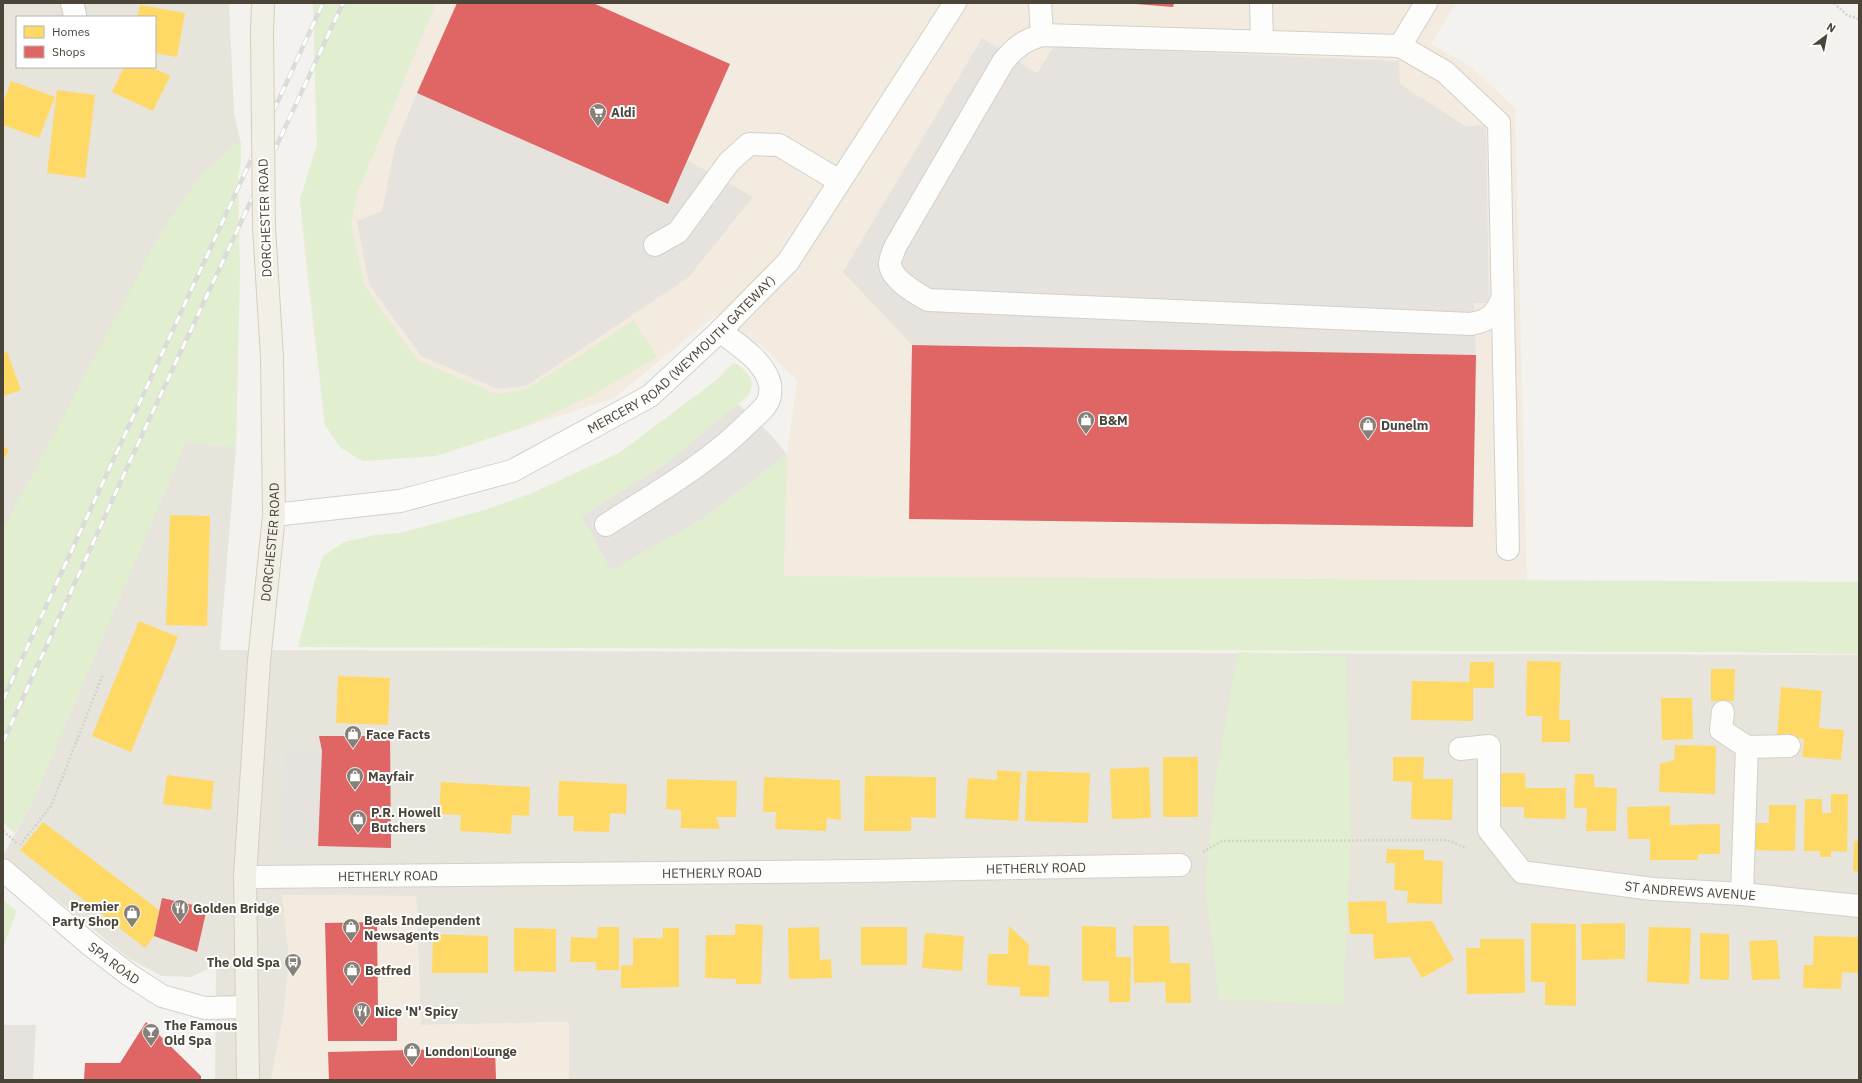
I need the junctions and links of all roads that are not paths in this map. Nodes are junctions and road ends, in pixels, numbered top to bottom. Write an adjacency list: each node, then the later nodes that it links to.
1 (263, 3): 13 (main road, DORCHESTER ROAD, bridge)
2 (955, 3): 9 (street, MERCERY ROAD (WEYMOUTH GATEWAY))
3 (1040, 3): 6 (street)
4 (1261, 3): 7 (street)
5 (1426, 3): 8 (street)
6 (1042, 34): 7 (street); 11 (street)
7 (1262, 41): 8 (street)
8 (1400, 46): 11 (street)
9 (839, 181): 10 (street); 12 (street, MERCERY ROAD (WEYMOUTH GATEWAY))
10 (655, 245)
11 (1503, 298): 15 (street)
12 (720, 331): 13 (street, MERCERY ROAD (WEYMOUTH GATEWAY)); 14 (street)
13 (274, 515): 22 (main road, DORCHESTER ROAD)
14 (606, 525)
15 (1508, 550)
16 (1723, 712): 18 (street)
17 (1789, 746): 18 (street)
18 (1747, 747): 23 (street)
19 (1460, 749): 23 (street, ST ANDREWS AVENUE)
20 (1180, 865): 22 (street, HETHERLY ROAD)
21 (3, 870): 25 (street, SPA ROAD)
22 (245, 877): 25 (main road, DORCHESTER ROAD)
23 (1742, 894): 24 (street, ST ANDREWS AVENUE)
24 (1859, 906)
25 (247, 1007): 26 (main road, DORCHESTER ROAD)
26 (248, 1080)

